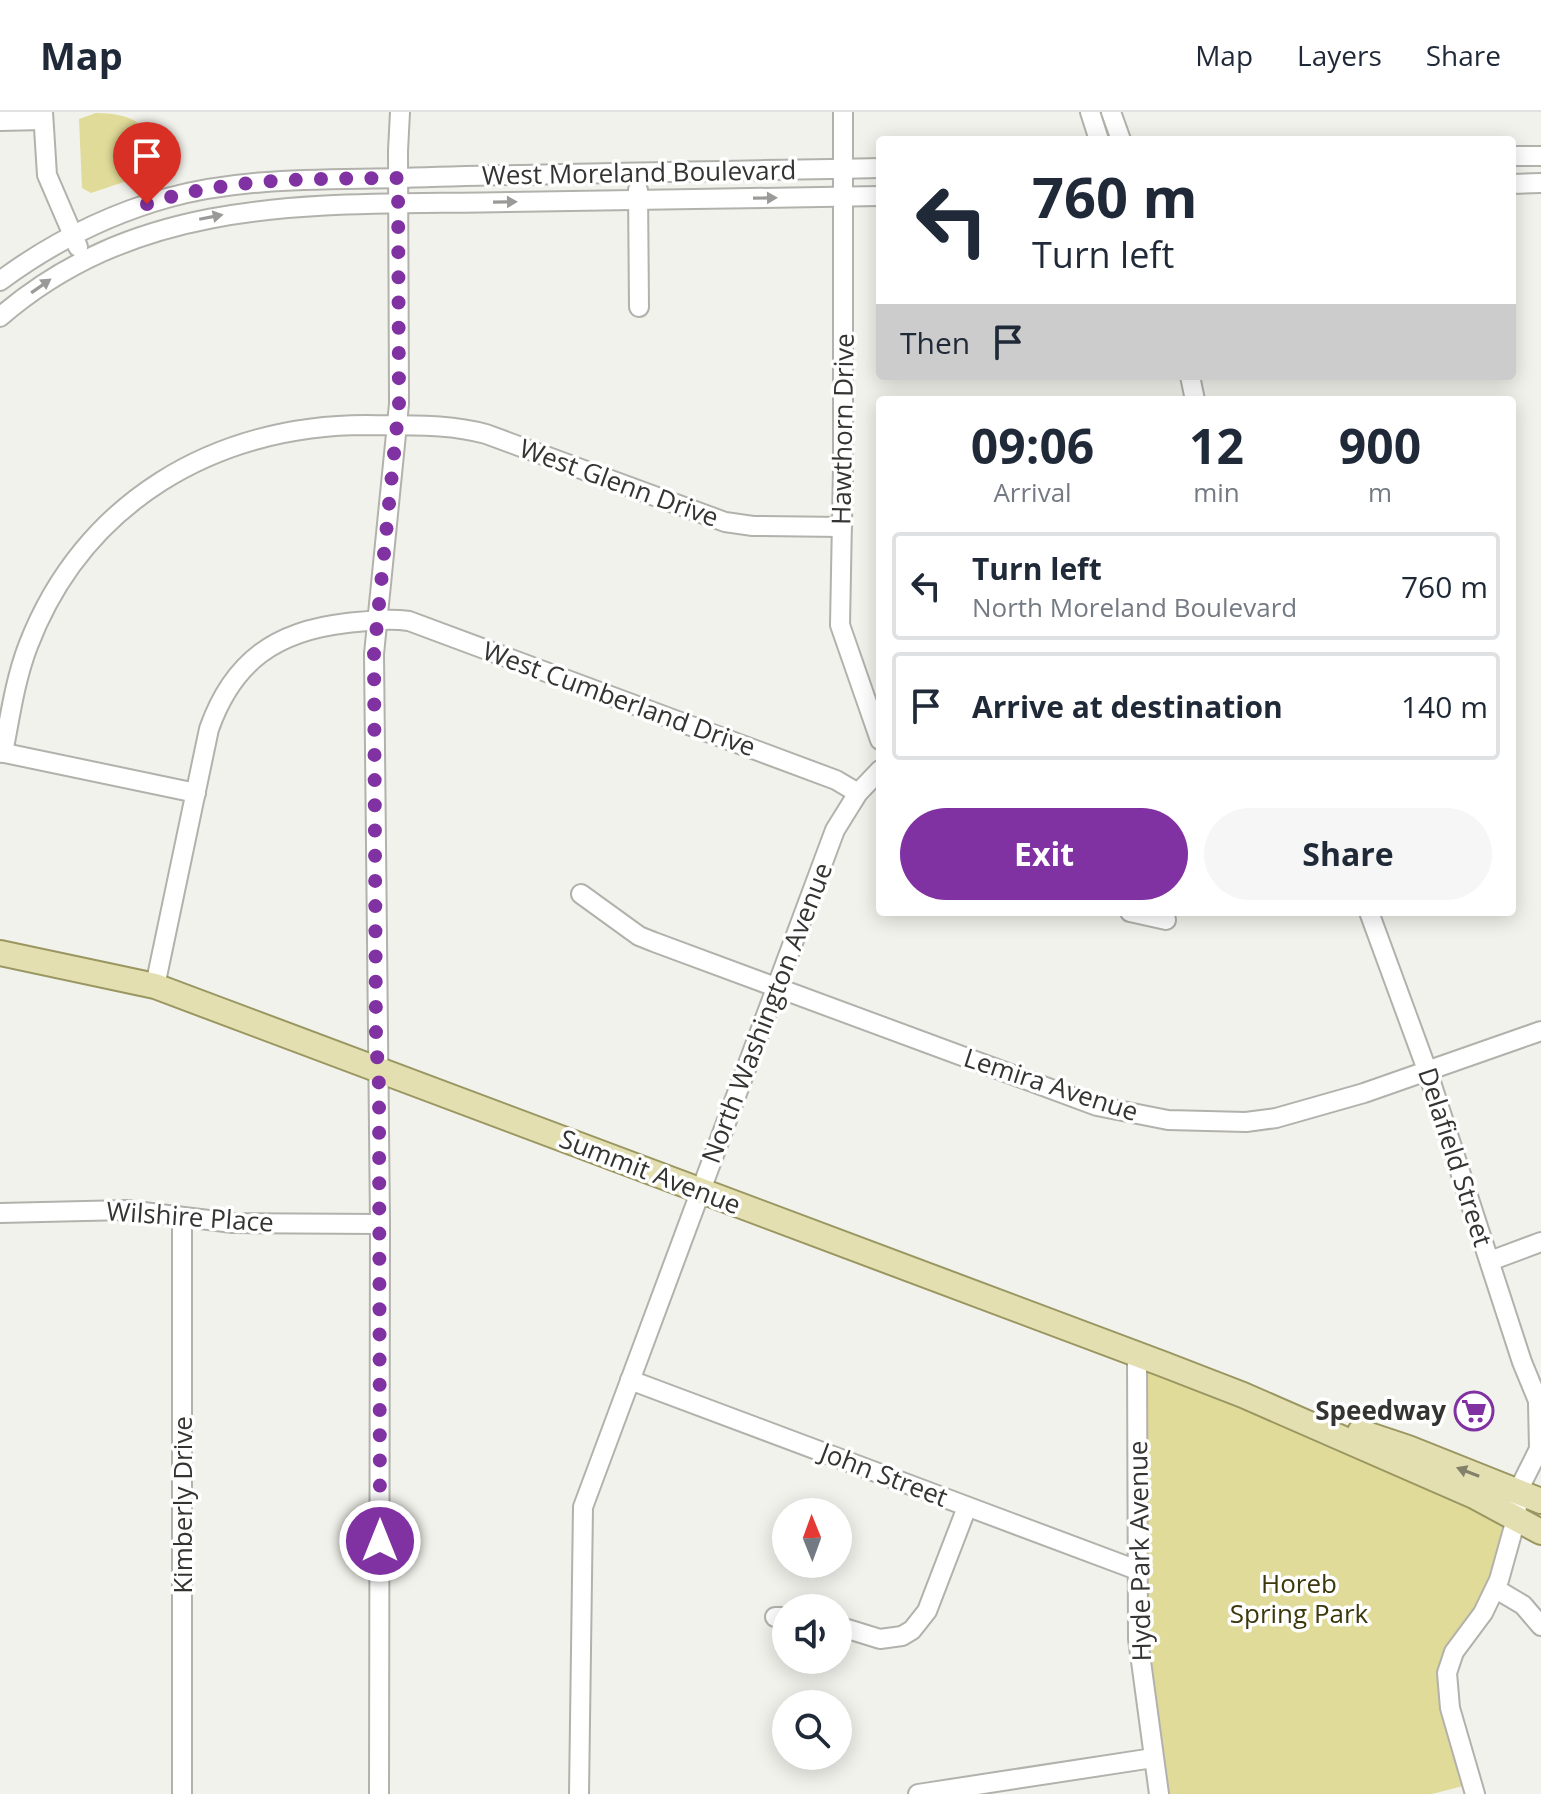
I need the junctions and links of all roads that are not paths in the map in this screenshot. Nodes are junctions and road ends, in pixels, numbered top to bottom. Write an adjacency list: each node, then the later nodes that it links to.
1 (400, 112): 15 (street)
2 (843, 112): 12 (street, Hawthorn Drive)
3 (1090, 112): 7 (street)
4 (1111, 112): 8 (street)
5 (43, 116): 6 (street); 23 (street)
6 (0, 121)
7 (1098, 136)
8 (1120, 136)
9 (1516, 156): 10 (street)
10 (1541, 156)
11 (876, 168): 12 (street, West Moreland Boulevard)
12 (844, 169): 13 (street, West Moreland Boulevard); 18 (street, Hawthorn Drive)
13 (638, 172): 14 (street, West Moreland Boulevard); 20 (street)
14 (451, 176): 15 (street, West Moreland Boulevard); 21 (street)
15 (398, 178): 22 (street); 23 (street, West Moreland Boulevard)
16 (1541, 183): 17 (street)
17 (1516, 184)
18 (845, 196): 19 (street, West Moreland Boulevard); 20 (street, West Moreland Boulevard, one-way to 18); 29 (street, Hawthorn Drive)
19 (876, 196)
20 (638, 200): 21 (street, West Moreland Boulevard, one-way to 20); 26 (street)
21 (451, 204): 22 (street, West Moreland Boulevard)
22 (400, 205): 24 (street, West Moreland Boulevard, one-way to 22); 28 (street)
23 (72, 236): 24 (street); 25 (street, West Moreland Boulevard)
24 (84, 260): 27 (street, West Moreland Boulevard, one-way to 24)
25 (0, 281)
26 (639, 307)
27 (0, 317)
28 (398, 425): 29 (street, West Glenn Drive); 30 (street); 32 (street, West Glenn Drive)
29 (842, 527): 31 (street, Hawthorn Drive)
30 (376, 620): 34 (street, West Cumberland Drive); 35 (street, West Cumberland Drive); 44 (street)
31 (876, 729)
32 (2, 752): 34 (street)
33 (876, 774): 35 (street, North Washington Avenue)
34 (196, 793): 41 (street, West Cumberland Drive)
35 (858, 793): 42 (street, North Washington Avenue)
36 (581, 894): 42 (street, Lemira Avenue)
37 (1148, 916): 38 (street)
38 (1165, 916)
39 (1370, 916): 45 (street, Delafield Street)
40 (0, 953): 41 (main road, Summit Avenue)
41 (155, 986): 44 (main road, Summit Avenue)
42 (777, 988): 45 (street, Lemira Avenue); 46 (street, North Washington Avenue)
43 (1541, 1031): 45 (street, Lemira Avenue)
44 (377, 1069): 46 (main road, Summit Avenue); 49 (street)
45 (1427, 1070): 51 (street, Delafield Street)
46 (700, 1191): 52 (main road, Summit Avenue); 53 (street, North Washington Avenue)
47 (0, 1213): 48 (street, Wilshire Place)
48 (182, 1217): 49 (street, Wilshire Place); 65 (street, Kimberly Drive)
49 (380, 1224): 66 (street)
50 (1541, 1242): 51 (street)
51 (1490, 1261): 54 (street, Delafield Street)
52 (1137, 1355): 55 (main road, Summit Avenue); 60 (street, Hyde Park Avenue)
53 (630, 1380): 57 (street, John Street); 67 (street, North Washington Avenue)
54 (1540, 1406): 56 (street, Delafield Street)
55 (1292, 1417): 56 (main road, Summit Avenue, one-way to 55); 58 (main road, Summit Avenue)
56 (1535, 1498): 58 (street, Delafield Street)
57 (967, 1507): 60 (street, John Street); 63 (street)
58 (1516, 1519): 59 (main road); 61 (street)
59 (1541, 1532)
60 (1137, 1570): 64 (street, Hyde Park Avenue)
61 (1496, 1589): 62 (street); 70 (street)
62 (1541, 1626)
63 (852, 1630)
64 (1153, 1758): 68 (street); 69 (street, Hyde Park Avenue)
65 (182, 1794)
66 (379, 1794)
67 (579, 1794)
68 (918, 1794)
69 (1159, 1794)
70 (1475, 1794)

